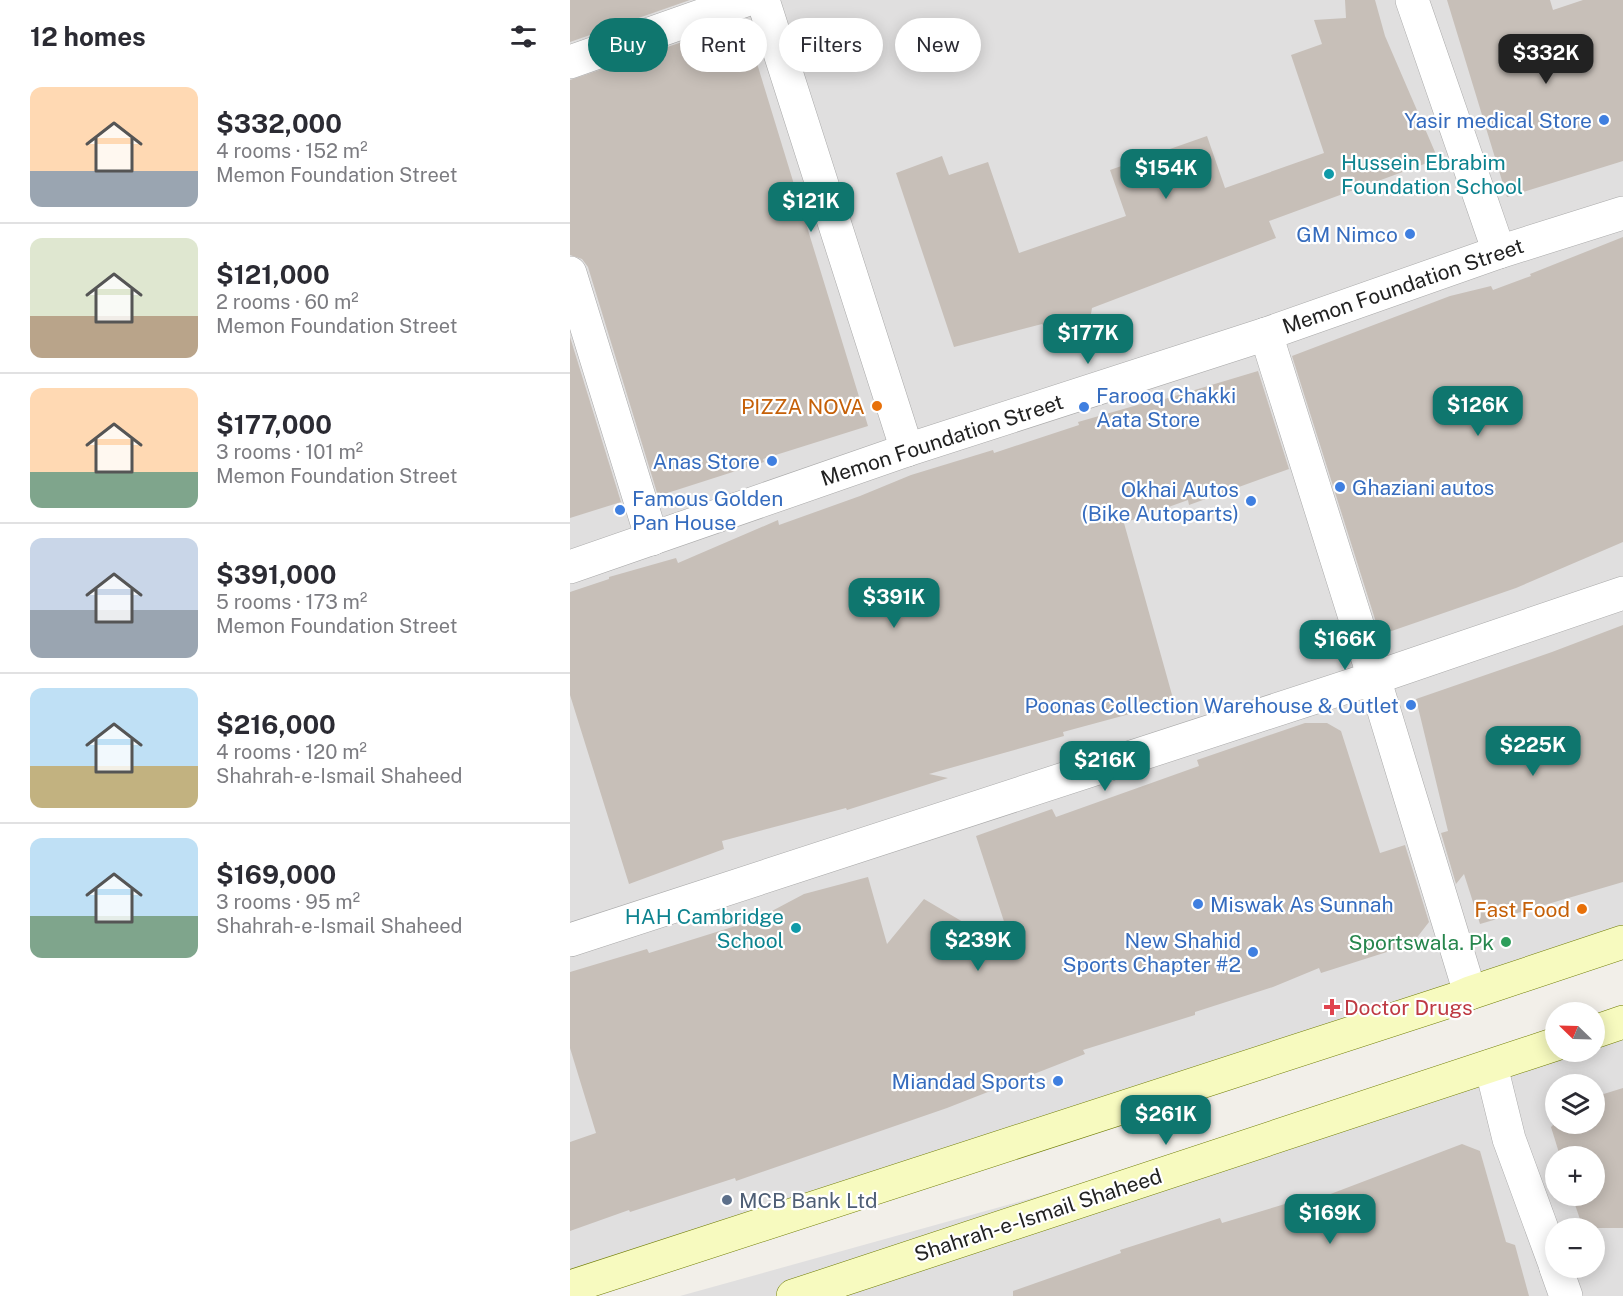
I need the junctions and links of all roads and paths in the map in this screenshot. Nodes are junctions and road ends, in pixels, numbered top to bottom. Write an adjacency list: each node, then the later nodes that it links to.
1 (746, 0): 4 (street)
2 (763, 0): 9 (street)
3 (1412, 0): 6 (street)
4 (570, 62)
5 (1623, 213): 6 (street, Memon Foundation Street)
6 (1499, 252): 8 (street, Memon Foundation Street)
7 (570, 273): 10 (street)
8 (1266, 334): 9 (street, Memon Foundation Street); 13 (street)
9 (908, 450): 10 (street, Memon Foundation Street)
10 (652, 539): 11 (street, Memon Foundation Street)
11 (570, 567)
12 (1623, 593): 13 (street)
13 (1374, 678): 14 (street); 16 (street)
14 (570, 940)
15 (1623, 942): 16 (main road)
16 (1470, 993): 23 (main road)
17 (1623, 1022): 18 (main road)
18 (1605, 1028)
19 (1545, 1048): 20 (main road, Shahrah-e-Ismail Shaheed)
20 (1491, 1066): 21 (street); 24 (main road, Shahrah-e-Ismail Shaheed)
21 (1545, 1237)
22 (1560, 1278): 25 (street)
23 (570, 1287)
24 (793, 1296)
25 (1566, 1296)

